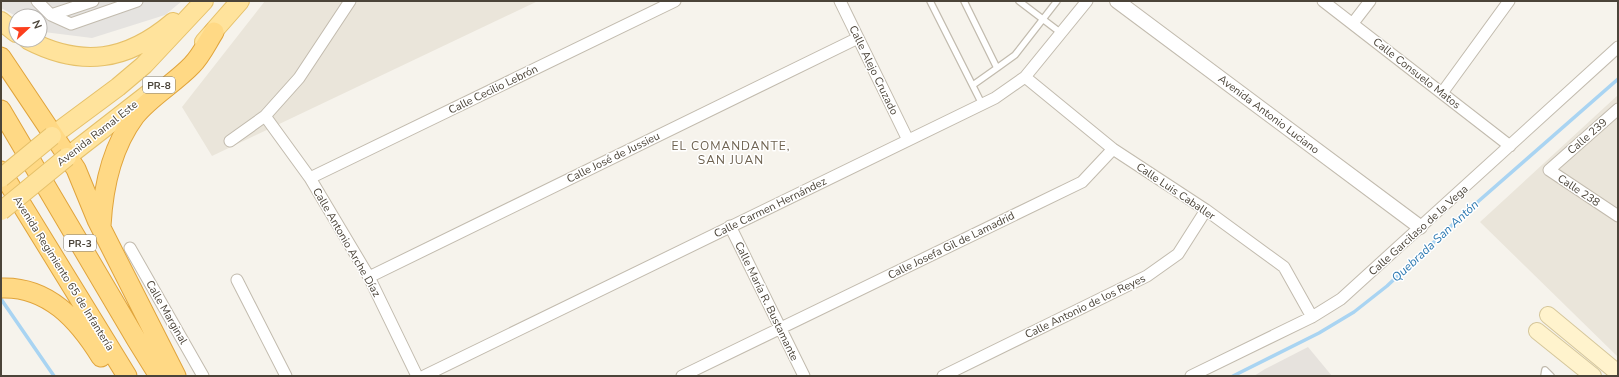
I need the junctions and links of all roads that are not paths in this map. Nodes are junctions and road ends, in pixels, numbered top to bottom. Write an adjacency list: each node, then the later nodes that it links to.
1 (36, 1): 18 (street)
2 (93, 1): 18 (street)
3 (137, 1): 18 (street)
4 (240, 1): 21 (main road, Avenida Ramal Este / PR-8)
5 (350, 1): 34 (street)
6 (675, 1): 44 (street, Calle Cecilio Lebrón)
7 (840, 1): 23 (street, Calle Alejo Cruzado)
8 (930, 1): 29 (lane)
9 (964, 1): 27 (lane)
10 (1019, 1): 19 (lane)
11 (1057, 1): 19 (lane)
12 (1087, 1): 22 (street, Calle Carmen Hernández)
13 (1117, 1): 50 (street, Avenida Antonio Luciano)
14 (1323, 1): 20 (street, Calle Consuelo Matos)
15 (1370, 1): 20 (street)
16 (1509, 1): 30 (street)
17 (199, 6): 25 (main road); 35 (main road, PR-8)
18 (51, 15)
19 (1043, 19): 22 (lane); 27 (lane)
20 (1353, 23): 30 (street, Calle Consuelo Matos)
21 (214, 32): 40 (main road, Avenida Ramal Este / PR-8); 49 (highway)
22 (1061, 33): 28 (street, Calle Carmen Hernández)
23 (858, 38): 36 (street, Calle Alejo Cruzado); 52 (street, Calle José de Jussieu)
24 (1618, 47): 38 (street, Calle Garcilaso de la Vega)
25 (45, 48)
26 (3, 57): 35 (highway)
27 (997, 68): 29 (lane)
28 (1025, 77): 31 (street, Calle Carmen Hernández); 39 (street, Calle Luis Caballer)
29 (973, 85): 31 (lane)
30 (1442, 93): 38 (street, Calle Consuelo Matos)
31 (982, 104): 36 (street, Calle Carmen Hernández)
32 (1618, 109): 41 (street, Calle 239)
33 (1, 110): 62 (highway, PR-3)
34 (265, 116): 37 (street); 44 (street, Calle Antonio Arche Díaz)
35 (52, 136): 40 (highway); 43 (main road, PR-8, bridge)
36 (908, 140): 48 (street, Calle Carmen Hernández)
37 (230, 141)
38 (1510, 146): 50 (street, Calle Garcilaso de la Vega)
39 (1113, 149): 45 (street, Calle Luis Caballer); 57 (street, Calle Josefa Gil de Lamadrid)
40 (67, 157): 46 (main road, Avenida Ramal Este / PR-8, bridge); 49 (highway)
41 (1556, 163): 47 (street, Calle 238)
42 (1, 171): 61 (highway, Avenida Regimiento 65 de Infantería / PR-3)
43 (1, 178)
44 (310, 178): 52 (street, Calle Antonio Arche Díaz)
45 (1206, 210): 56 (street, Calle Luis Caballer); 70 (street, Calle Antonio de los Reyes)
46 (1, 211)
47 (1618, 216)
48 (730, 226): 57 (street, Calle María R. Bustamante); 67 (street, Calle Carmen Hernández)
49 (101, 227): 63 (highway)
50 (1420, 227): 56 (street, Calle Garcilaso de la Vega)
51 (130, 248): 64 (street, Calle Marginal)
52 (368, 277): 66 (street, Calle Antonio Arche Díaz)
53 (238, 280): 65 (street)
54 (1, 288): 60 (highway)
55 (1548, 315): 58 (street); 59 (main road)
56 (1312, 317): 71 (street, Calle Garcilaso de la Vega)
57 (780, 328): 68 (street, Calle Josefa Gil de Lamadrid); 69 (street, Calle María R. Bustamante)
58 (1537, 331): 74 (main road)
59 (1618, 373)
60 (113, 376)
61 (127, 376)
62 (159, 376)
63 (176, 376)
64 (204, 376)
65 (286, 376)
66 (417, 376)
67 (424, 376)
68 (682, 376)
69 (804, 376)
70 (943, 376)
71 (1191, 376)
72 (1544, 376): 73 (lane)
73 (1551, 376)
74 (1593, 376)

